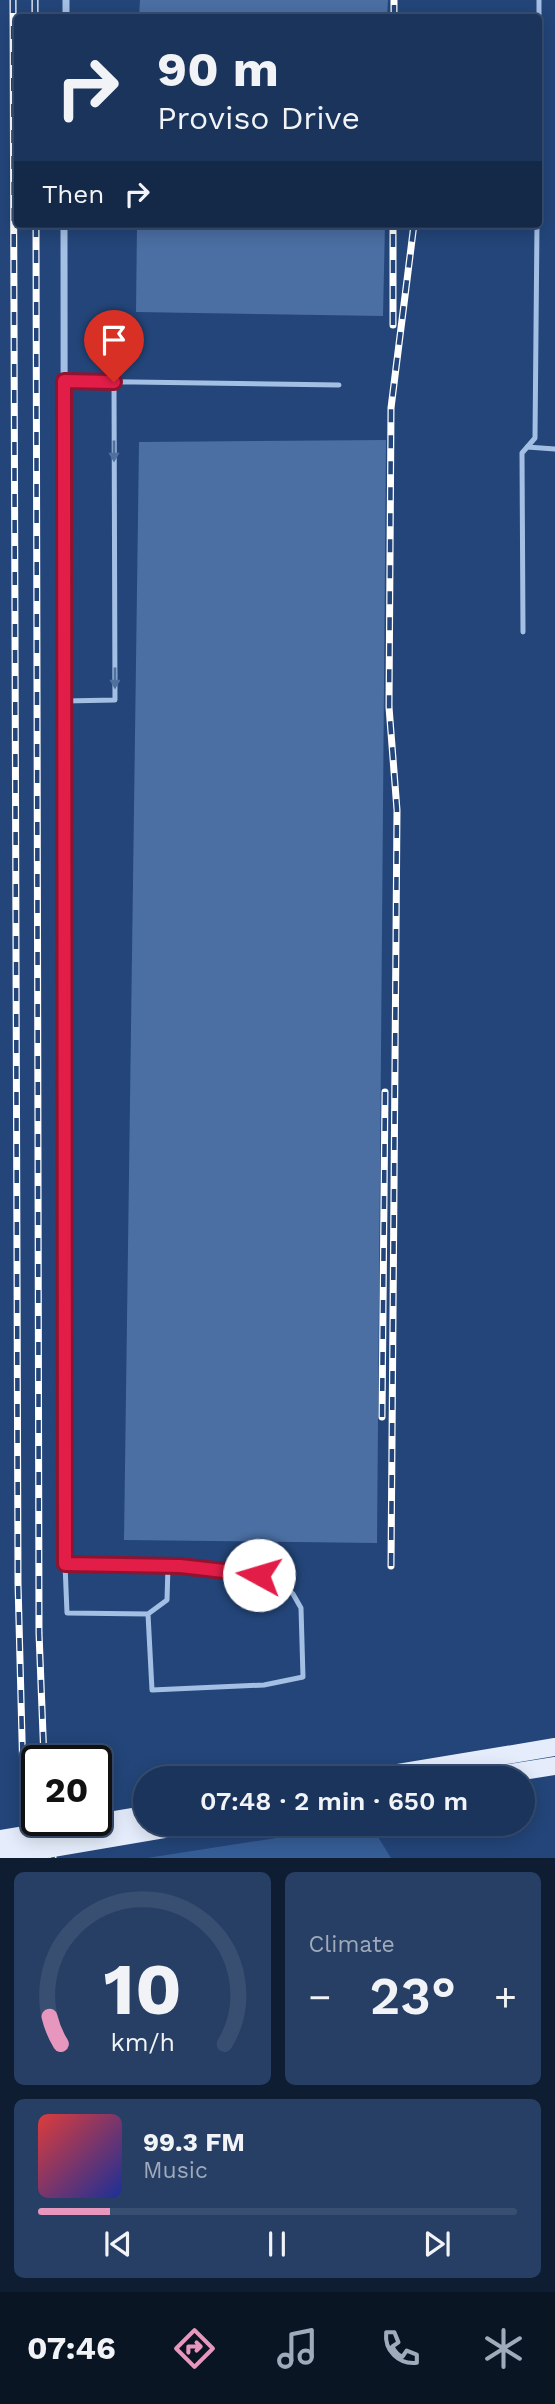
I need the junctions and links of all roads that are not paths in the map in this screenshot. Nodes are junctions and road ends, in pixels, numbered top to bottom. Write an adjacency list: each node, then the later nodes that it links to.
1 (64, 228): 3 (street)
2 (537, 228): 6 (lane)
3 (64, 381): 4 (lane); 9 (street)
4 (114, 382): 5 (lane); 9 (lane, one-way to 9)
5 (339, 385)
6 (527, 447): 7 (lane); 8 (lane)
7 (555, 449)
8 (523, 632)
9 (64, 701): 10 (street)
10 (65, 1564): 11 (lane); 12 (lane)
11 (168, 1566): 12 (lane); 12 (lane)
12 (148, 1614)
13 (555, 1747): 14 (main road)
14 (440, 1766)
15 (555, 1766): 16 (main road)
16 (535, 1769)
17 (133, 1817): 19 (main road, bridge)
18 (133, 1834): 20 (main road, bridge)
19 (0, 1839)
20 (0, 1857)

